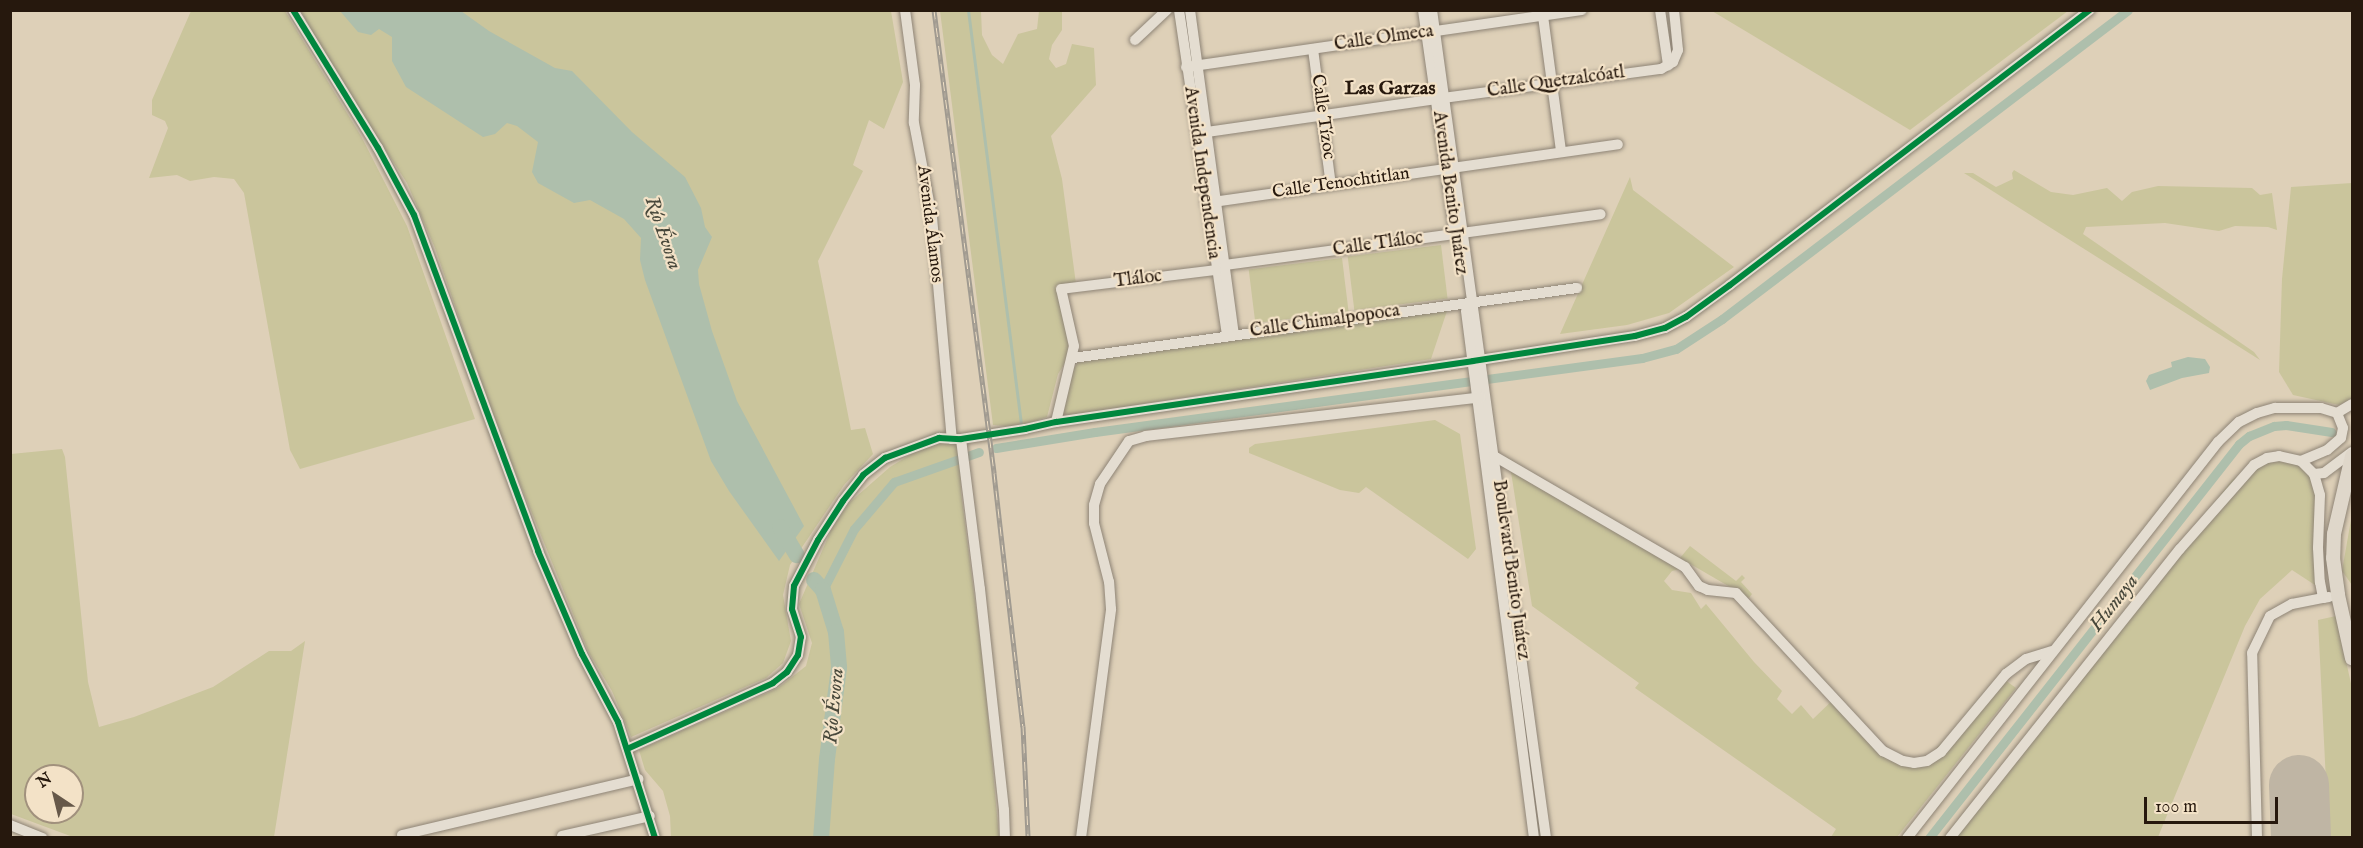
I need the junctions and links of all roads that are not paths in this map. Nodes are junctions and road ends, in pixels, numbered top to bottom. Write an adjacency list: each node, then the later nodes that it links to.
1 (293, 10): 51 (street)
2 (905, 10): 40 (street, Avenida Álamos)
3 (1167, 10): 14 (street)
4 (1179, 10): 18 (street, Avenida Independencia)
5 (1190, 10): 16 (street, Avenida Independencia)
6 (1423, 10): 13 (street, Avenida Benito Juárez)
7 (1432, 10): 13 (street, Avenida Benito Juárez)
8 (1582, 10): 12 (street, Calle Olmeca)
9 (1660, 10): 17 (street)
10 (1674, 10): 17 (street)
11 (2090, 10): 35 (street)
12 (1543, 16): 13 (street, Calle Olmeca); 19 (street)
13 (1430, 32): 15 (street, Calle Olmeca); 20 (street, Avenida Benito Juárez)
14 (1135, 40)
15 (1313, 49): 16 (street, Calle Olmeca); 21 (street, Calle Tízoc)
16 (1198, 65): 18 (street, Calle Olmeca); 22 (street, Avenida Independencia)
17 (1668, 65): 19 (street, Calle Quetzalcóatl)
18 (1186, 67): 27 (street, Avenida Independencia)
19 (1552, 83): 20 (street, Calle Quetzalcóatl); 24 (street)
20 (1439, 99): 21 (street, Calle Quetzalcóatl); 25 (street, Avenida Benito Juárez)
21 (1321, 115): 22 (street, Calle Quetzalcóatl); 26 (street, Calle Tízoc)
22 (1207, 132): 27 (street, Avenida Independencia)
23 (1618, 144): 24 (street, Calle Tenochtitlan)
24 (1561, 151): 25 (street, Calle Tenochtitlan)
25 (1449, 168): 26 (street, Calle Tenochtitlan); 29 (street, Avenida Benito Juárez)
26 (1331, 185): 27 (street, Calle Tenochtitlan)
27 (1211, 202): 30 (street, Avenida Independencia)
28 (1601, 214): 29 (street, Calle Tláloc)
29 (1458, 234): 30 (street, Calle Tláloc); 32 (street, Avenida Benito Juárez)
30 (1221, 268): 33 (street, Avenida Independencia); 34 (street, Tláloc)
31 (1577, 288): 32 (street, Calle Chimalpopoca)
32 (1468, 303): 33 (street, Calle Chimalpopoca); 35 (street, Boulevard Benito Juárez)
33 (1230, 335): 34 (street, Calle Chimalpopoca)
34 (1073, 358): 39 (street)
35 (1477, 363): 36 (street, Boulevard Benito Juárez); 39 (street)
36 (1481, 393): 42 (street, Boulevard Benito Juárez); 60 (street); 61 (street, Boulevard Benito Juárez)
37 (2352, 404): 38 (street)
38 (2337, 413): 43 (street); 47 (street)
39 (1056, 422): 40 (street)
40 (956, 439): 51 (street); 59 (street, Avenida Álamos)
41 (2352, 454): 44 (street); 45 (main road)
42 (1494, 456): 49 (street); 62 (street, Boulevard Benito Juárez)
43 (2301, 461): 44 (street); 64 (street)
44 (2314, 474): 46 (street)
45 (2338, 595): 46 (street); 48 (main road)
46 (2324, 598): 65 (street)
47 (2052, 651): 49 (street); 50 (street)
48 (2352, 658)
49 (2006, 674): 50 (street)
50 (2024, 687): 63 (street)
51 (627, 748): 52 (street)
52 (638, 779): 53 (street); 55 (street)
53 (650, 816): 56 (street); 58 (street)
54 (10, 825): 57 (street)
55 (402, 835)
56 (562, 836)
57 (42, 837)
58 (655, 837)
59 (1005, 837)
60 (1081, 837)
61 (1534, 837)
62 (1546, 837)
63 (1906, 837)
64 (1950, 837)
65 (2257, 837)

